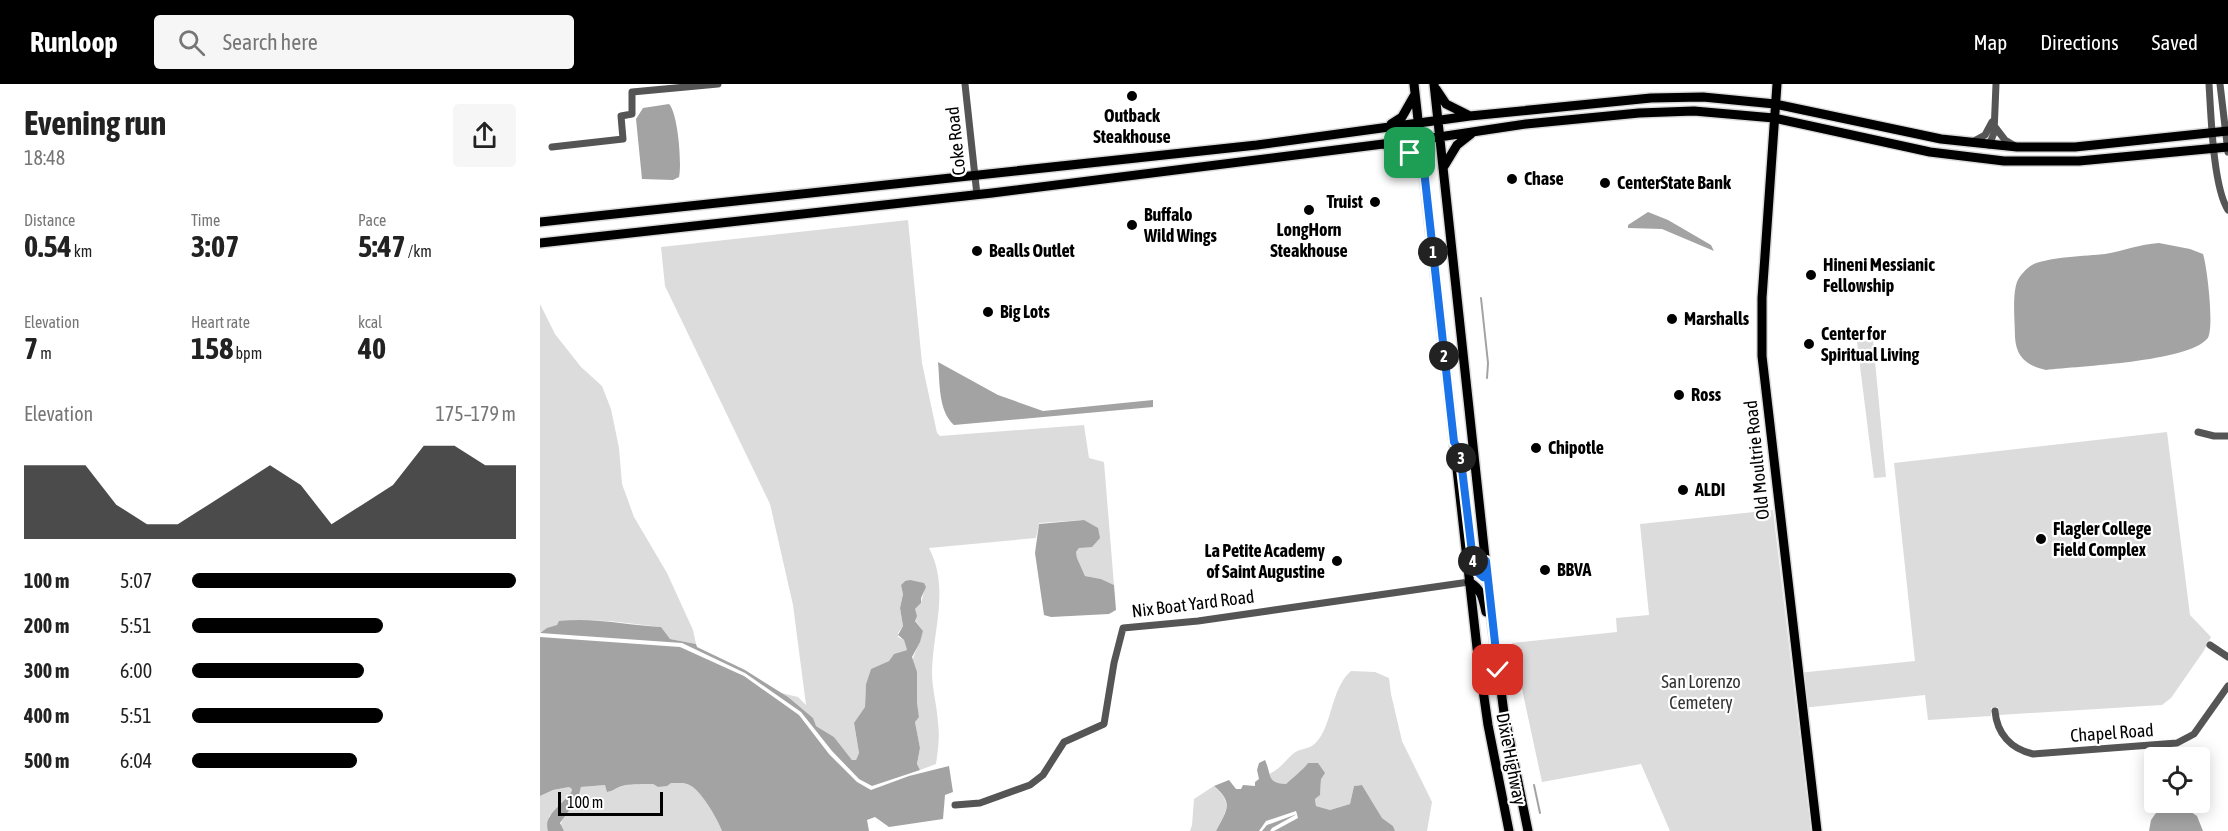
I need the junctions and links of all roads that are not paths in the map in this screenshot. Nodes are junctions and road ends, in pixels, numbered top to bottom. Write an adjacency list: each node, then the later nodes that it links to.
1 (718, 84): 27 (street)
2 (965, 84): 35 (street, Coke Road)
3 (1777, 84): 10 (main road, Old Moultrie Road)
4 (1996, 84): 16 (street)
5 (2210, 84): 20 (street)
6 (2220, 84): 19 (street)
7 (1434, 85): 11 (main road); 14 (main road, Dixie Highway)
8 (1414, 89): 15 (main road, Dixie Highway); 17 (main road)
9 (1608, 101): 10 (main road); 11 (main road); 12 (main road)
10 (1775, 104): 13 (main road, Old Moultrie Road); 23 (main road)
11 (1470, 116): 14 (main road)
12 (1609, 116): 13 (main road); 18 (main road)
13 (1774, 118): 31 (main road); 56 (main road, Old Moultrie Road)
14 (1437, 121): 15 (main road); 21 (main road, Dixie Highway)
15 (1418, 123): 17 (main road); 22 (main road, Dixie Highway)
16 (1994, 123): 23 (street); 26 (street); 28 (street)
17 (1388, 126): 25 (main road)
18 (1479, 131): 21 (main road); 33 (main road)
19 (2227, 131): 20 (main road); 30 (street)
20 (2213, 133): 28 (main road); 29 (street)
21 (1439, 137): 22 (main road); 33 (main road, Dixie Highway)
22 (1420, 139): 24 (main road); 34 (main road, Dixie Highway)
23 (1970, 143): 26 (main road)
24 (1379, 144): 32 (main road); 34 (main road)
25 (1257, 145): 32 (main road); 35 (main road)
26 (1989, 145): 28 (main road); 31 (main road)
27 (552, 147)
28 (2017, 147)
29 (2214, 148): 30 (main road); 31 (main road); 37 (street)
30 (2228, 148)
31 (1954, 156)
32 (1215, 166): 36 (main road)
33 (1443, 168): 43 (main road, Dixie Highway)
34 (1424, 170): 42 (main road, Dixie Highway)
35 (975, 175): 36 (street, Coke Road); 38 (main road)
36 (977, 195): 39 (main road)
37 (2228, 210)
38 (540, 222)
39 (540, 243)
40 (2198, 432): 41 (street)
41 (2228, 436)
42 (1454, 442): 44 (main road); 45 (main road, Dixie Highway)
43 (1486, 561): 44 (main road); 50 (main road, Dixie Highway)
44 (1483, 577): 45 (main road)
45 (1469, 582): 46 (main road, Dixie Highway); 50 (main road); 52 (street, Nix Boat Yard Road)
46 (1474, 628): 53 (main road, Dixie Highway); 54 (main road)
47 (2211, 645): 48 (street)
48 (2228, 657)
49 (2228, 686): 51 (street, Chapel Road)
50 (1501, 689): 55 (main road, Dixie Highway)
51 (1995, 711)
52 (955, 805)
53 (1509, 831)
54 (1516, 831)
55 (1528, 831)
56 (1817, 831)

